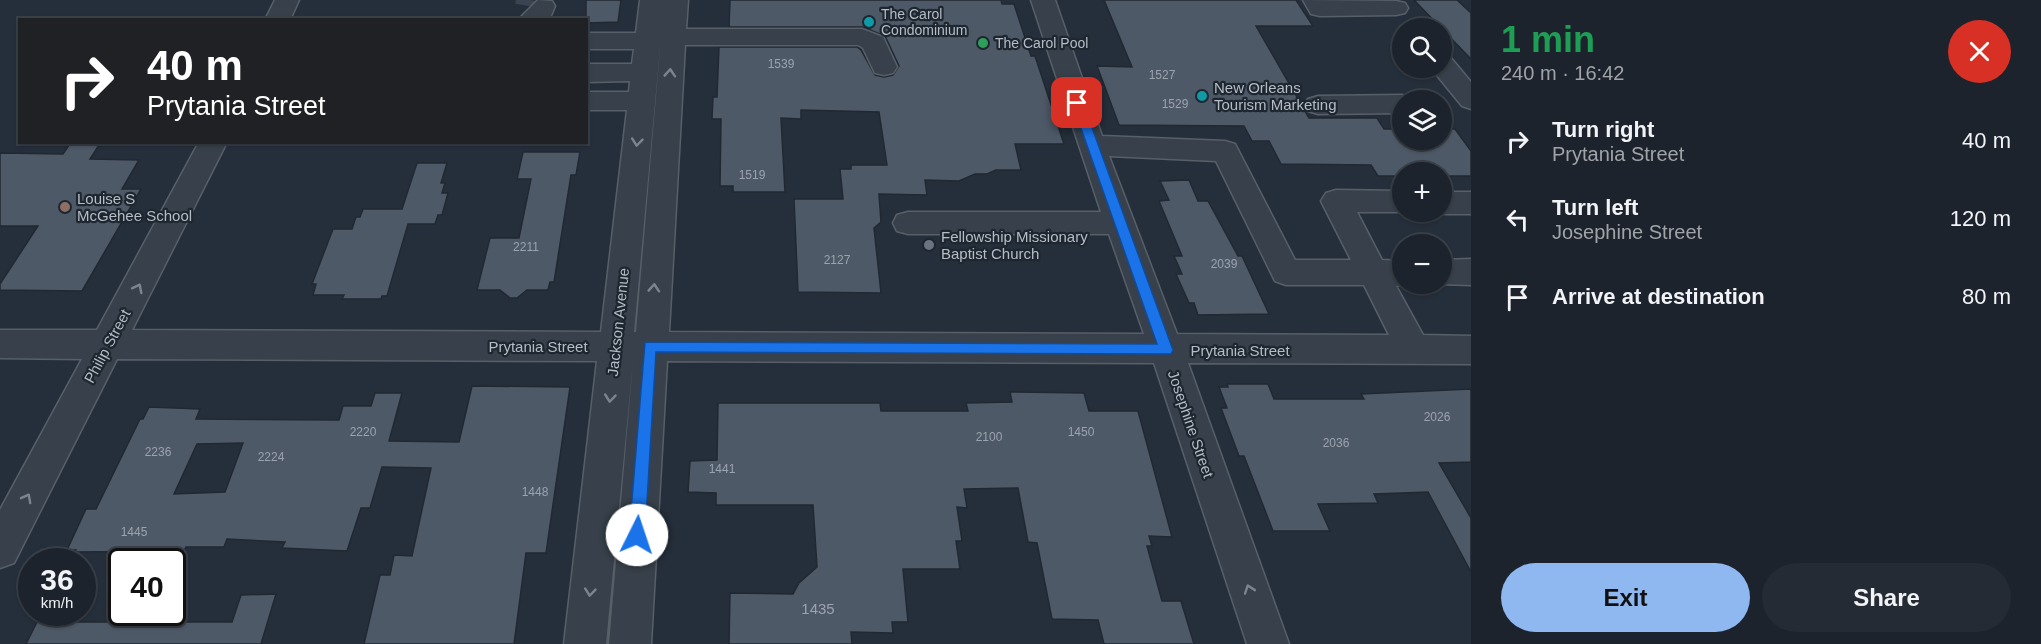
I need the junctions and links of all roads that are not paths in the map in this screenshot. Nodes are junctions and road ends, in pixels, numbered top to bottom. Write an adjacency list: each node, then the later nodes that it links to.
1 (287, 0): 7 (street)
2 (652, 0): 10 (street, Jackson Avenue)
3 (676, 0): 10 (street, Jackson Avenue)
4 (1043, 0): 20 (street, Josephine Street)
5 (1318, 4): 6 (street)
6 (1393, 4): 8 (street)
7 (278, 18)
8 (1405, 18)
9 (588, 42): 10 (street)
10 (651, 63): 11 (street); 12 (street); 14 (street); 31 (street, Jackson Avenue, one-way to 31); 32 (street, Jackson Avenue, one-way to 10)
11 (884, 67)
12 (588, 74)
13 (1452, 77): 15 (street)
14 (588, 100)
15 (1471, 101): 16 (street)
16 (1452, 102)
17 (1392, 104): 18 (street)
18 (1318, 105)
19 (212, 144): 30 (street, Philip Street, one-way to 19)
20 (1091, 145): 25 (street, Josephine Street); 28 (street)
21 (1392, 202): 28 (street)
22 (1452, 203): 23 (street)
23 (1471, 203)
24 (908, 223): 25 (street)
25 (1120, 223): 33 (street, Josephine Street)
26 (1452, 272): 27 (street)
27 (1471, 272)
28 (1388, 273): 35 (street)
29 (0, 344): 30 (street, Prytania Street)
30 (108, 345): 31 (street, Prytania Street); 36 (street, Philip Street, one-way to 30)
31 (615, 346): 32 (street, Prytania Street); 37 (street, Jackson Avenue, one-way to 37)
32 (650, 346): 33 (street, Prytania Street); 38 (street, Jackson Avenue)
33 (1166, 350): 35 (street, Prytania Street); 39 (street, Josephine Street, one-way to 33)
34 (1471, 350): 35 (street, Prytania Street)
35 (1414, 351)
36 (0, 549)
37 (585, 644)
38 (630, 644)
39 (1268, 644)

